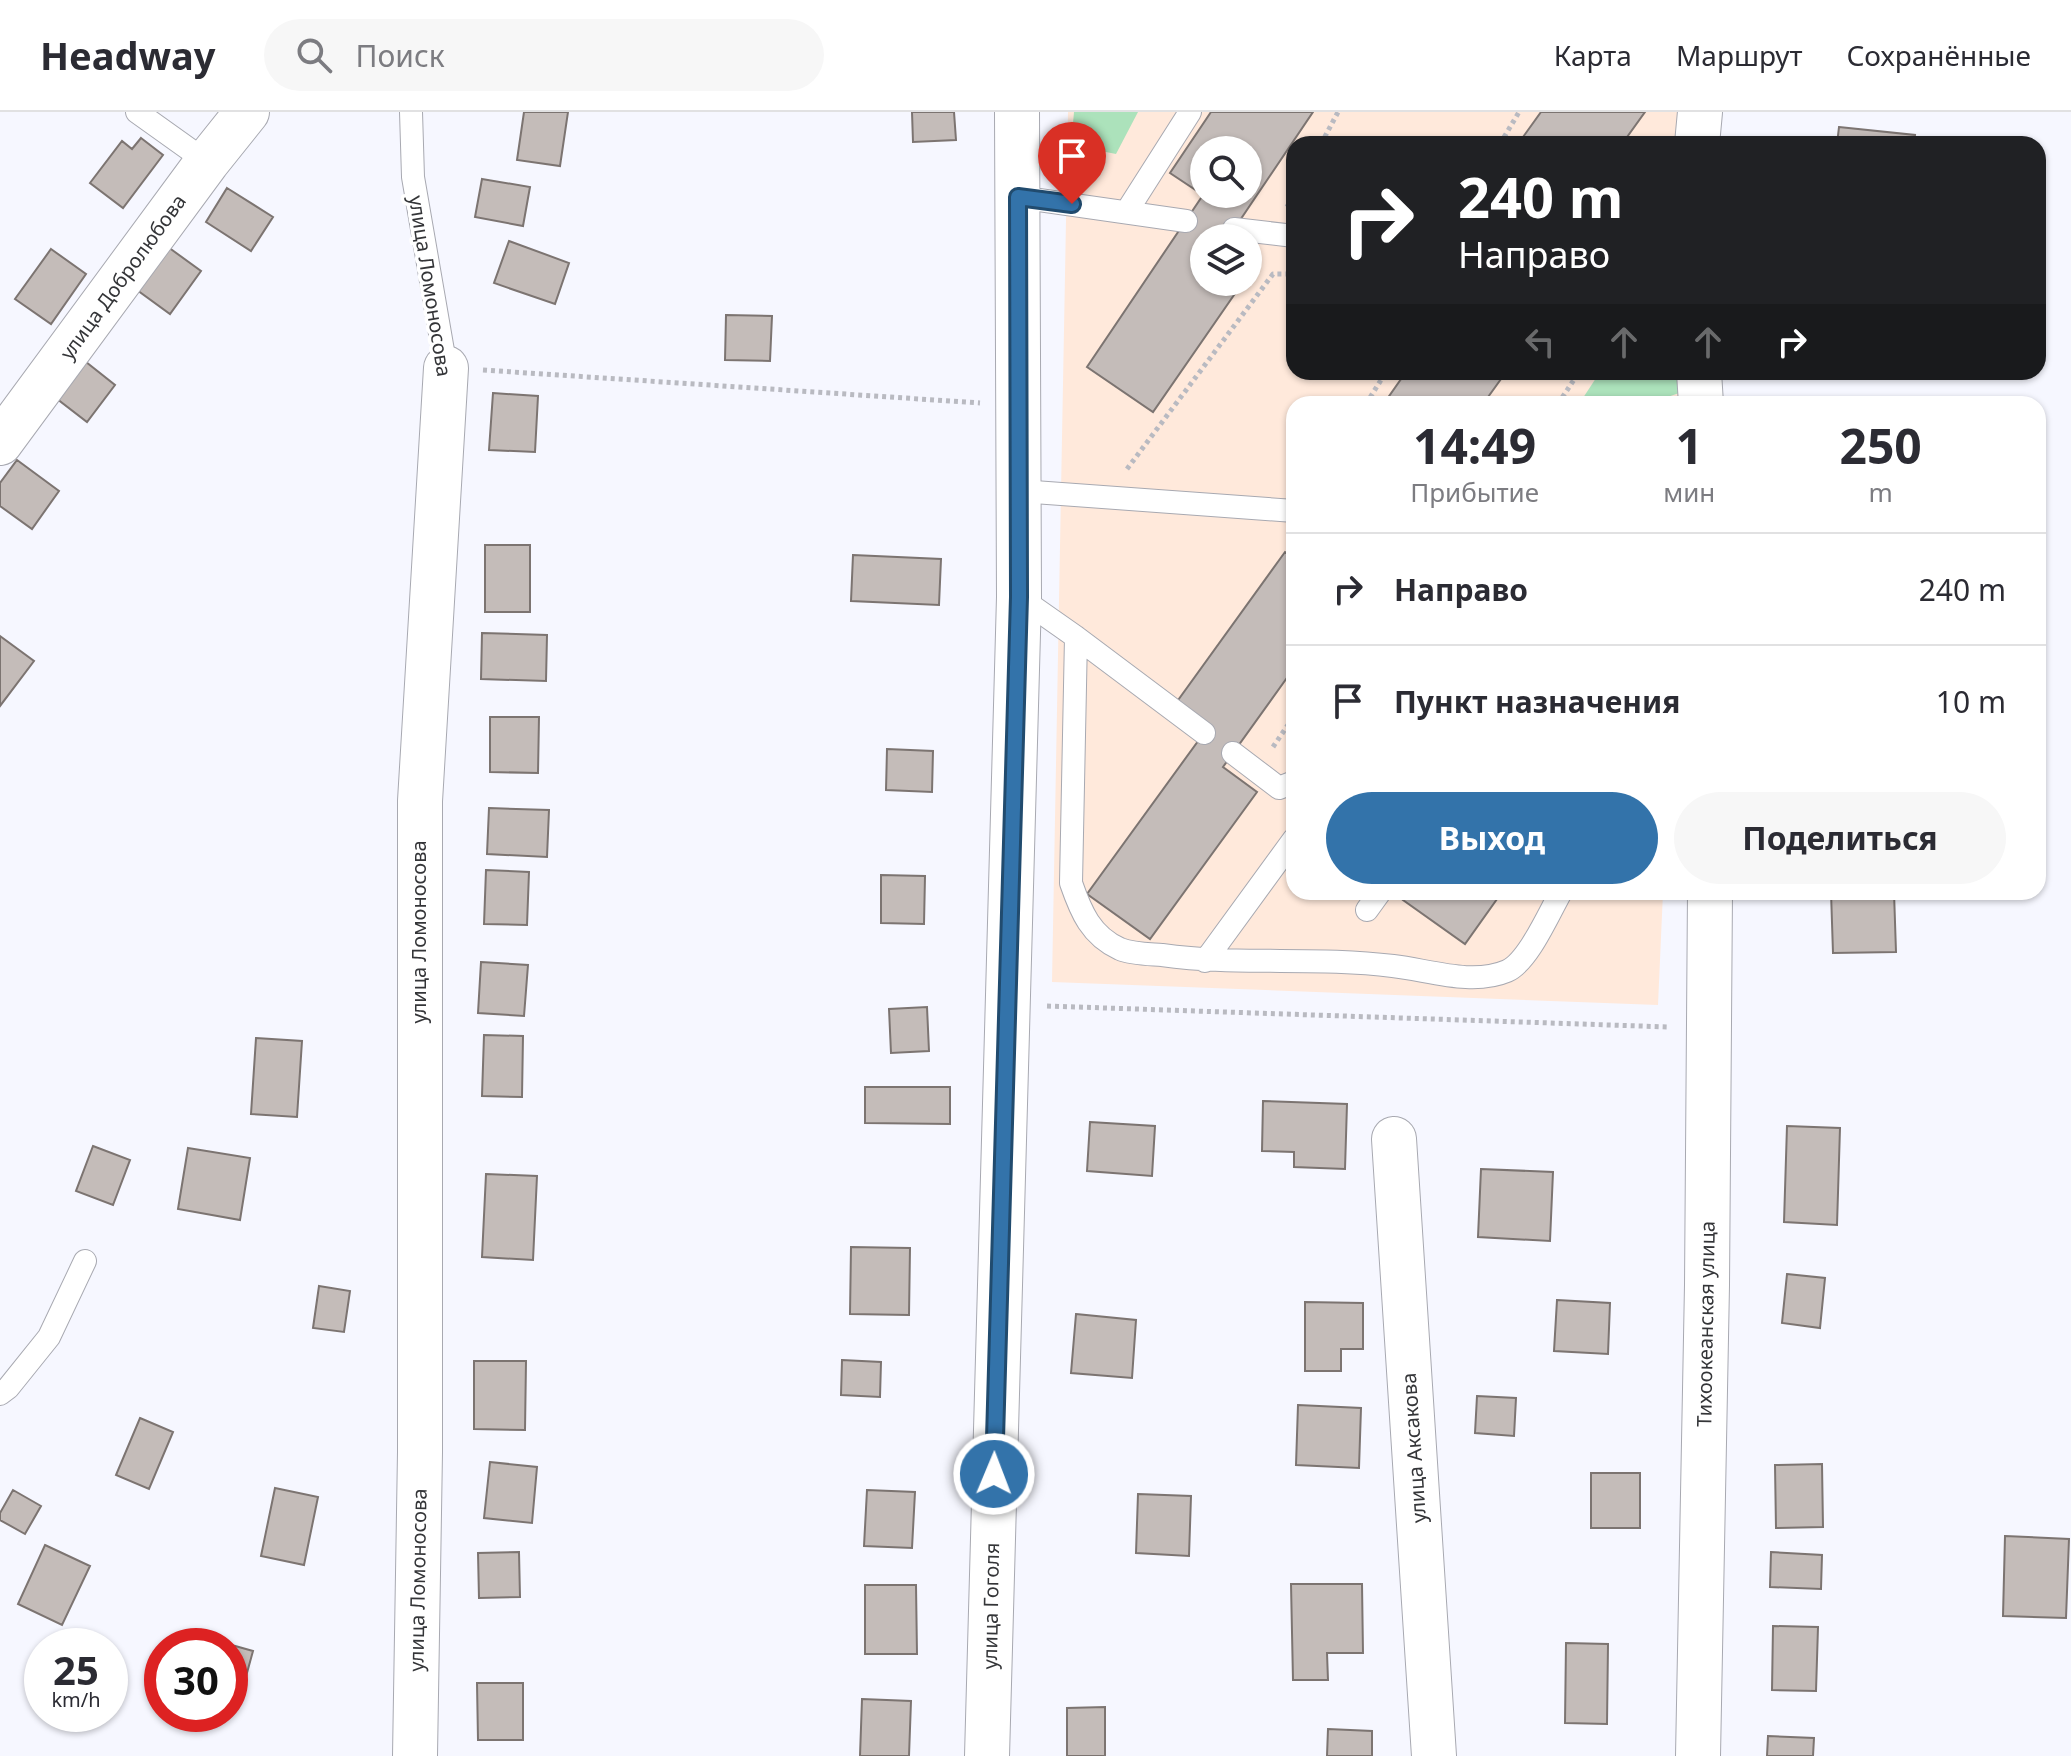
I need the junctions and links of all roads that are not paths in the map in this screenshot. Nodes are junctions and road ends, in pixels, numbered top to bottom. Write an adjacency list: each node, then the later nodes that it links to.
1 (137, 112): 8 (lane)
2 (247, 112): 8 (street, улица Добролюбова)
3 (411, 112): 14 (lane, улица Ломоносова)
4 (1017, 112): 9 (street, улица Гоголя)
5 (1190, 112): 10 (lane)
6 (1700, 112): 7 (street)
7 (1698, 136)
8 (207, 162): 15 (street, улица Добролюбова)
9 (1018, 197): 10 (lane); 16 (street, улица Гоголя)
10 (1127, 211): 11 (lane)
11 (1186, 221)
12 (1262, 232): 13 (lane)
13 (1286, 235)
14 (446, 368): 30 (street, улица Ломоносова)
15 (0, 443)
16 (1020, 491): 17 (lane); 18 (street, улица Гоголя)
17 (1286, 510)
18 (1019, 597): 19 (lane); 31 (street, улица Гоголя)
19 (1076, 637): 20 (lane); 26 (lane)
20 (1204, 733)
21 (1233, 753): 22 (lane)
22 (1286, 788)
23 (1286, 850): 26 (lane)
24 (1556, 900): 26 (lane)
25 (1710, 900): 33 (street, Тихоокеанская улица)
26 (1205, 961)
27 (1394, 1139): 32 (street, улица Аксакова)
28 (85, 1261): 29 (lane)
29 (0, 1394)
30 (415, 1756)
31 (987, 1756)
32 (1434, 1756)
33 (1698, 1756)

